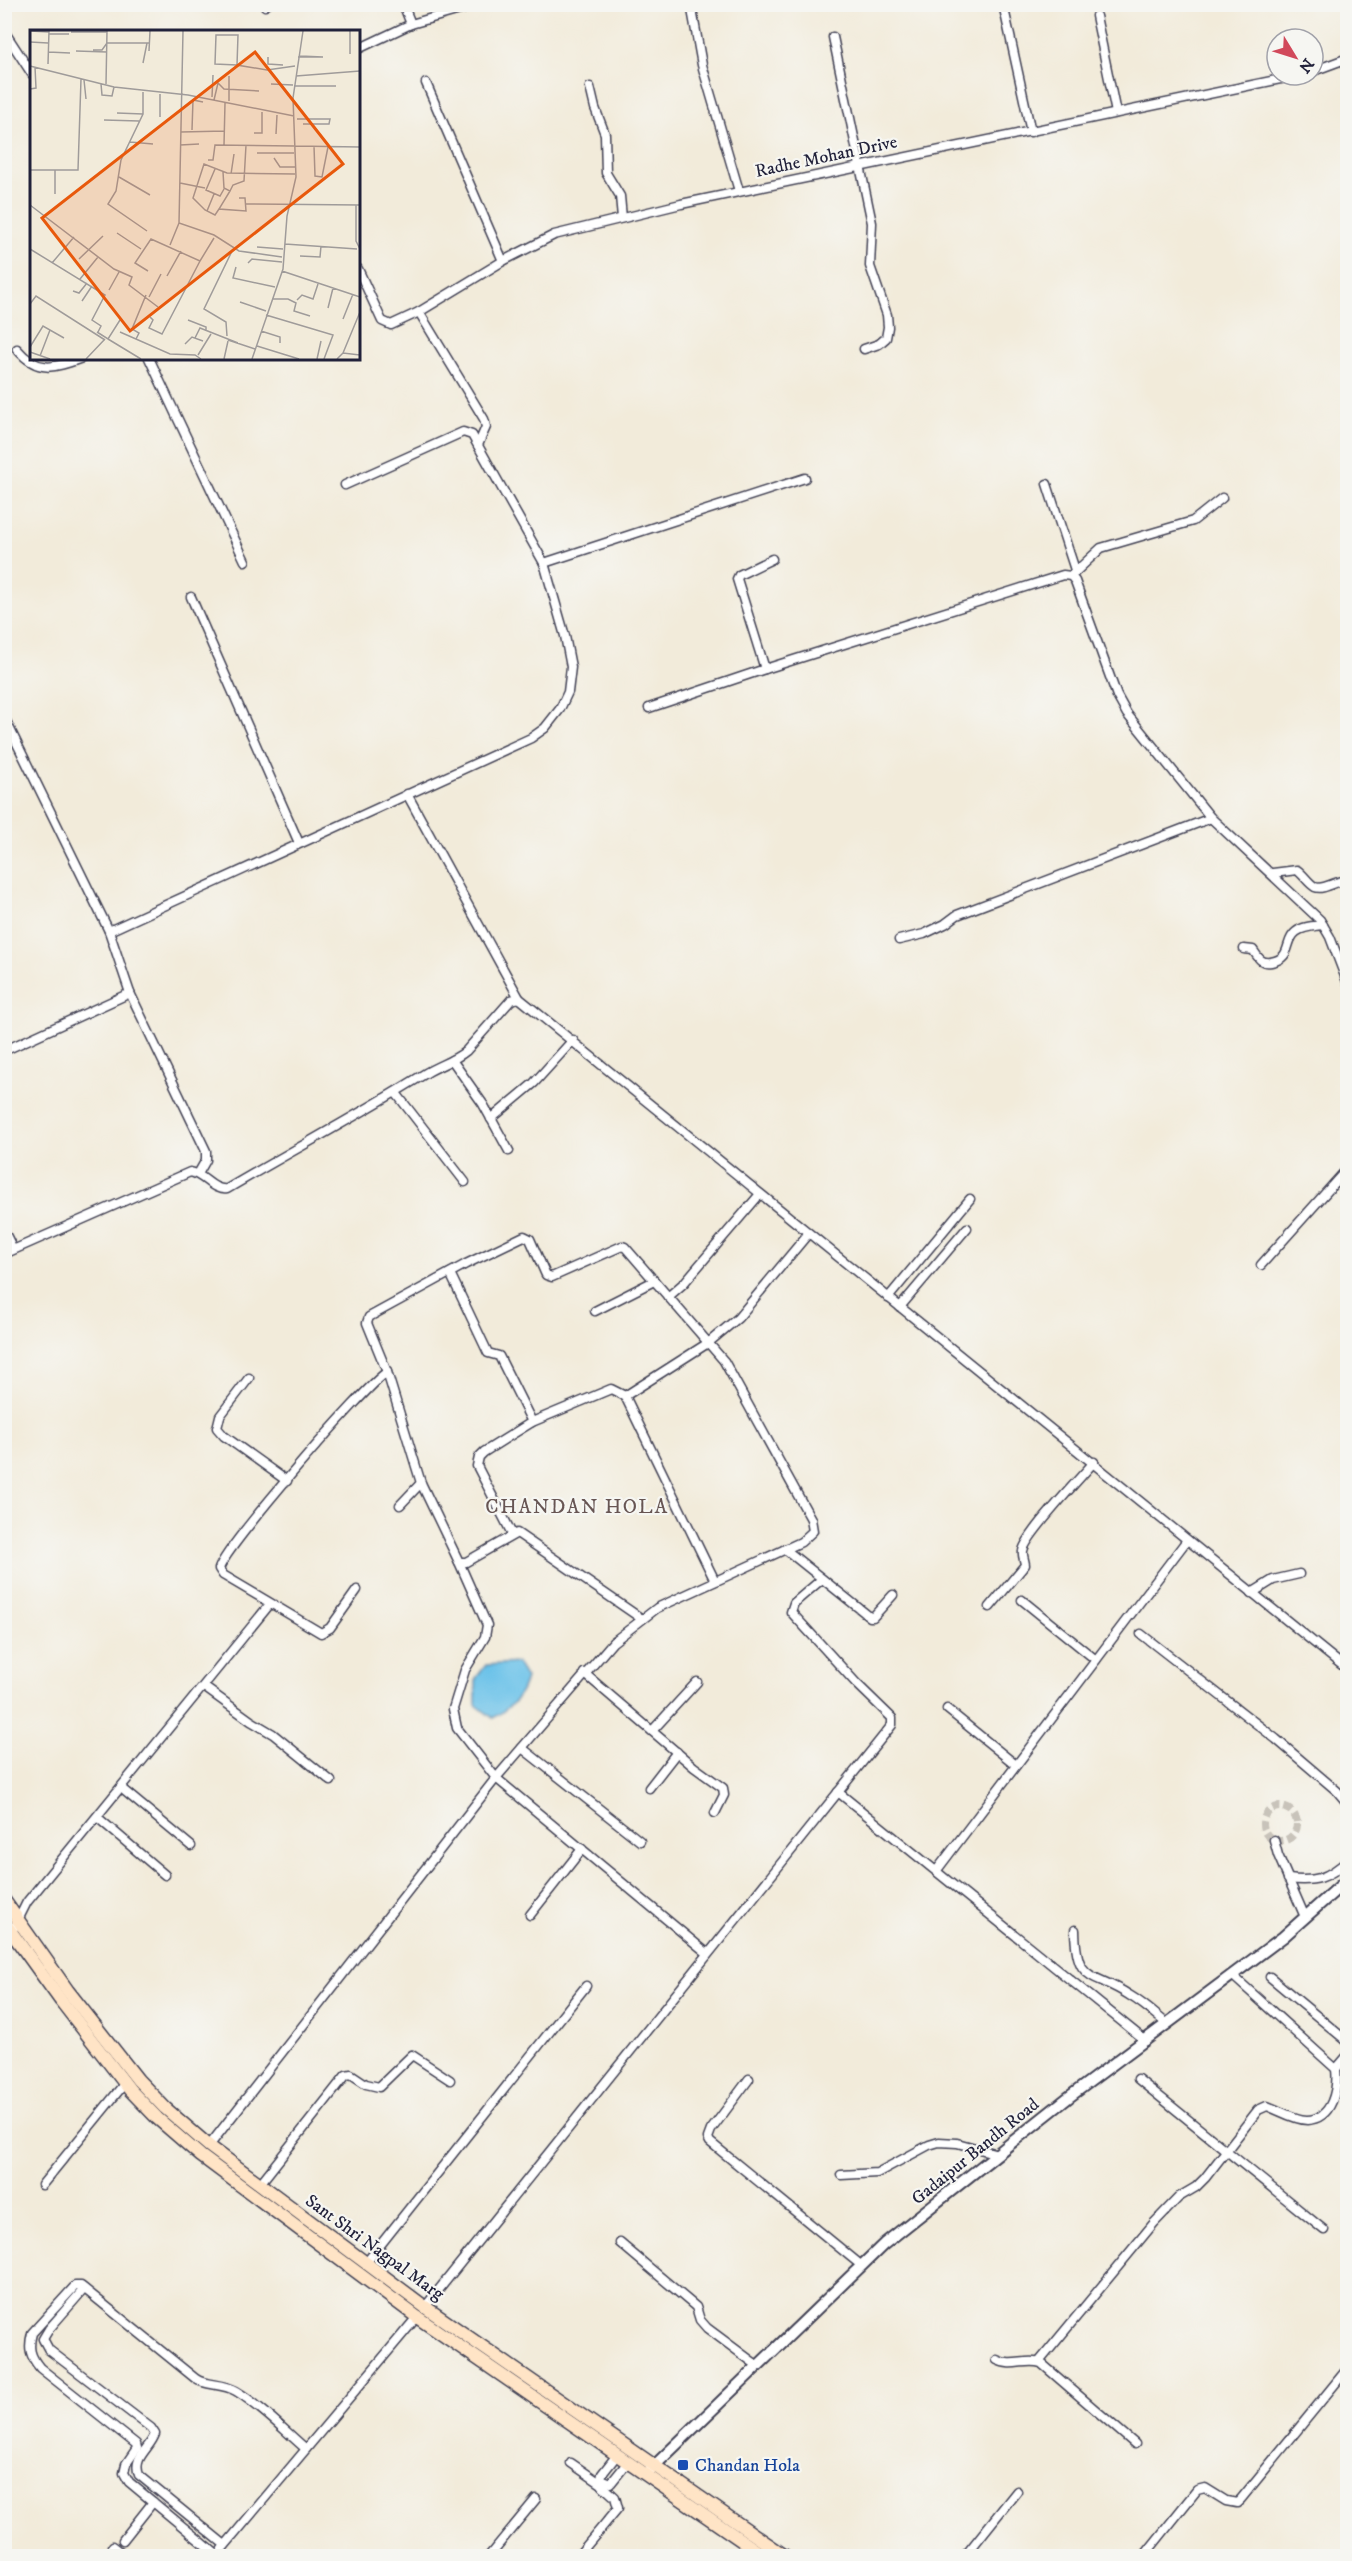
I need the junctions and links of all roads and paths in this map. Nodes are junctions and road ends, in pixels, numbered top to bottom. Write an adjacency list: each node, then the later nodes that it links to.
1 (403, 4): 6 (street)
2 (482, 4): 6 (street)
3 (691, 4): 19 (street)
4 (1003, 4): 17 (street)
5 (1096, 16): 16 (street)
6 (411, 24): 9 (street)
7 (4, 31): 12 (street)
8 (833, 37): 18 (street)
9 (360, 48)
10 (1347, 58): 11 (street)
11 (1325, 66)
12 (30, 71)
13 (1265, 82): 16 (street, Radhe Mohan Drive)
14 (426, 83): 21 (street)
15 (590, 87): 20 (street)
16 (1116, 113): 17 (street, Radhe Mohan Drive)
17 (1031, 132): 18 (street, Radhe Mohan Drive)
18 (858, 166): 19 (street, Radhe Mohan Drive); 25 (street)
19 (739, 192): 20 (street, Radhe Mohan Drive)
20 (622, 218): 21 (street, Radhe Mohan Drive)
21 (503, 261): 23 (street, Radhe Mohan Drive)
22 (360, 273): 23 (street, Radhe Mohan Drive)
23 (419, 312): 28 (street)
24 (17, 349): 26 (street)
25 (864, 349)
26 (76, 360)
27 (150, 360): 34 (street)
28 (478, 445): 31 (street); 35 (street)
29 (805, 477): 35 (street)
30 (1047, 484): 36 (street)
31 (345, 485)
32 (1222, 498): 36 (street)
33 (772, 559): 38 (street)
34 (245, 561)
35 (544, 563): 41 (street)
36 (1073, 573): 38 (street); 42 (street)
37 (191, 597): 43 (street)
38 (765, 669): 39 (street)
39 (649, 708)
40 (4, 717): 47 (street)
41 (407, 794): 43 (street); 54 (street)
42 (1211, 818): 44 (street); 48 (street)
43 (299, 843): 47 (street)
44 (1273, 873): 45 (street); 46 (street)
45 (1347, 881)
46 (1323, 926): 49 (street); 51 (street)
47 (110, 931): 53 (street)
48 (899, 940)
49 (1244, 949)
50 (1347, 952): 51 (street)
51 (1340, 962): 52 (street)
52 (1347, 984)
53 (130, 993): 56 (street); 62 (street)
54 (519, 998): 55 (street); 57 (street)
55 (573, 1040): 59 (street); 64 (street)
56 (10, 1048)
57 (452, 1060): 58 (street); 59 (street)
58 (396, 1093): 62 (street); 63 (street)
59 (491, 1119): 60 (street)
60 (509, 1151)
61 (1347, 1168): 71 (street)
62 (198, 1174): 69 (street)
63 (465, 1182)
64 (760, 1194): 68 (street); 74 (street)
65 (970, 1199): 75 (street)
66 (967, 1228): 76 (street)
67 (4, 1231): 69 (street)
68 (808, 1234): 75 (street); 78 (street)
69 (13, 1249): 70 (street)
70 (4, 1254)
71 (1262, 1264)
72 (450, 1273): 73 (street); 79 (street); 82 (street)
73 (654, 1281): 74 (street); 77 (street)
74 (668, 1297): 78 (street)
75 (888, 1298): 76 (street)
76 (900, 1307): 83 (street)
77 (595, 1311)
78 (708, 1343): 81 (street); 89 (street)
79 (387, 1372): 84 (street); 85 (street)
80 (249, 1378): 84 (street)
81 (625, 1396): 82 (street); 93 (street)
82 (532, 1422): 87 (street)
83 (1094, 1462): 88 (street); 99 (street)
84 (287, 1481): 98 (street)
85 (421, 1483): 86 (street); 90 (street)
86 (400, 1505)
87 (512, 1534): 90 (street); 100 (street)
88 (1187, 1540): 95 (street); 102 (street)
89 (785, 1550): 92 (street); 93 (street)
90 (459, 1562): 112 (street)
91 (1299, 1574): 95 (street)
92 (822, 1579): 96 (street); 116 (street)
93 (715, 1581): 100 (street)
94 (357, 1590): 98 (street)
95 (1252, 1593): 103 (street)
96 (893, 1595)
97 (1022, 1600): 102 (street)
98 (270, 1604): 106 (street)
99 (990, 1607)
100 (642, 1619): 104 (street)
101 (1141, 1634): 117 (street)
102 (1096, 1660): 111 (street)
103 (1347, 1670)
104 (584, 1673): 108 (street); 109 (street)
105 (697, 1682): 108 (street)
106 (204, 1687): 113 (street); 114 (street)
107 (946, 1710): 111 (street)
108 (652, 1731): 110 (street)
109 (522, 1748): 112 (street); 121 (street)
110 (677, 1752): 115 (street); 118 (street)
111 (1016, 1765): 125 (street)
112 (496, 1778): 123 (street); 150 (street)
113 (330, 1781)
114 (121, 1788): 119 (street); 122 (street)
115 (649, 1788)
116 (838, 1792): 125 (street); 137 (street)
117 (1347, 1804)
118 (715, 1813)
119 (98, 1817): 126 (street); 132 (street)
120 (1274, 1839): 127 (street)
121 (640, 1840)
122 (191, 1846)
123 (582, 1850): 130 (street); 137 (street)
124 (1347, 1860): 127 (street)
125 (937, 1870): 142 (street)
126 (165, 1875)
127 (1288, 1879): 131 (street)
128 (1347, 1879): 131 (street, Gadaipur Bandh Road)
129 (4, 1900): 132 (main road, Sant Shri Nagpal Marg)
130 (530, 1915)
131 (1305, 1917): 138 (street, Gadaipur Bandh Road)
132 (19, 1919): 135 (street); 150 (main road, Sant Shri Nagpal Marg)
133 (4, 1922): 135 (main road, Sant Shri Nagpal Marg)
134 (1075, 1930): 141 (street)
135 (13, 1934): 136 (street); 149 (main road, Sant Shri Nagpal Marg)
136 (4, 1948)
137 (707, 1953): 161 (street)
138 (1232, 1975): 141 (street, Gadaipur Bandh Road); 145 (street)
139 (1270, 1977): 143 (street)
140 (586, 1986): 158 (street)
141 (1167, 2024): 142 (street, Gadaipur Bandh Road)
142 (1146, 2042): 152 (street, Gadaipur Bandh Road)
143 (1347, 2042)
144 (1347, 2055): 145 (street)
145 (1336, 2069): 151 (street)
146 (749, 2079): 159 (street)
147 (1138, 2079): 151 (street)
148 (450, 2080): 155 (street)
149 (125, 2083): 154 (street); 161 (main road, Sant Shri Nagpal Marg)
150 (209, 2146): 155 (main road, Sant Shri Nagpal Marg)
151 (1227, 2151): 156 (street); 163 (street)
152 (998, 2154): 153 (street); 159 (street, Gadaipur Bandh Road)
153 (841, 2175)
154 (42, 2185)
155 (259, 2185): 158 (main road, Sant Shri Nagpal Marg)
156 (1324, 2230)
157 (620, 2243): 164 (street)
158 (366, 2262): 161 (main road, Sant Shri Nagpal Marg)
159 (862, 2266): 164 (street, Gadaipur Bandh Road)
160 (84, 2289): 167 (street); 174 (street); 177 (street)
161 (421, 2312): 167 (street); 168 (main road, Sant Shri Nagpal Marg); 170 (main road, Sant Shri Nagpal Marg)
162 (996, 2360): 163 (street)
163 (1039, 2362): 166 (street)
164 (758, 2366): 170 (street, Gadaipur Bandh Road)
165 (1347, 2368): 185 (street)
166 (1135, 2444)
167 (306, 2449): 177 (street)
168 (622, 2458): 170 (main road, Sant Shri Nagpal Marg); 171 (street); 171 (street)
169 (571, 2463): 171 (street)
170 (650, 2470): 182 (main road, Sant Shri Nagpal Marg); 183 (main road, Sant Shri Nagpal Marg)
171 (605, 2484): 181 (street)
172 (1017, 2491): 184 (street)
173 (536, 2499): 180 (street)
174 (153, 2502): 175 (street); 178 (street)
175 (123, 2540)
176 (113, 2546): 179 (street)
177 (225, 2546): 178 (street)
178 (216, 2555)
179 (126, 2556)
180 (489, 2556)
181 (578, 2556)
182 (764, 2556)
183 (785, 2556)
184 (964, 2556)
185 (1144, 2556)

